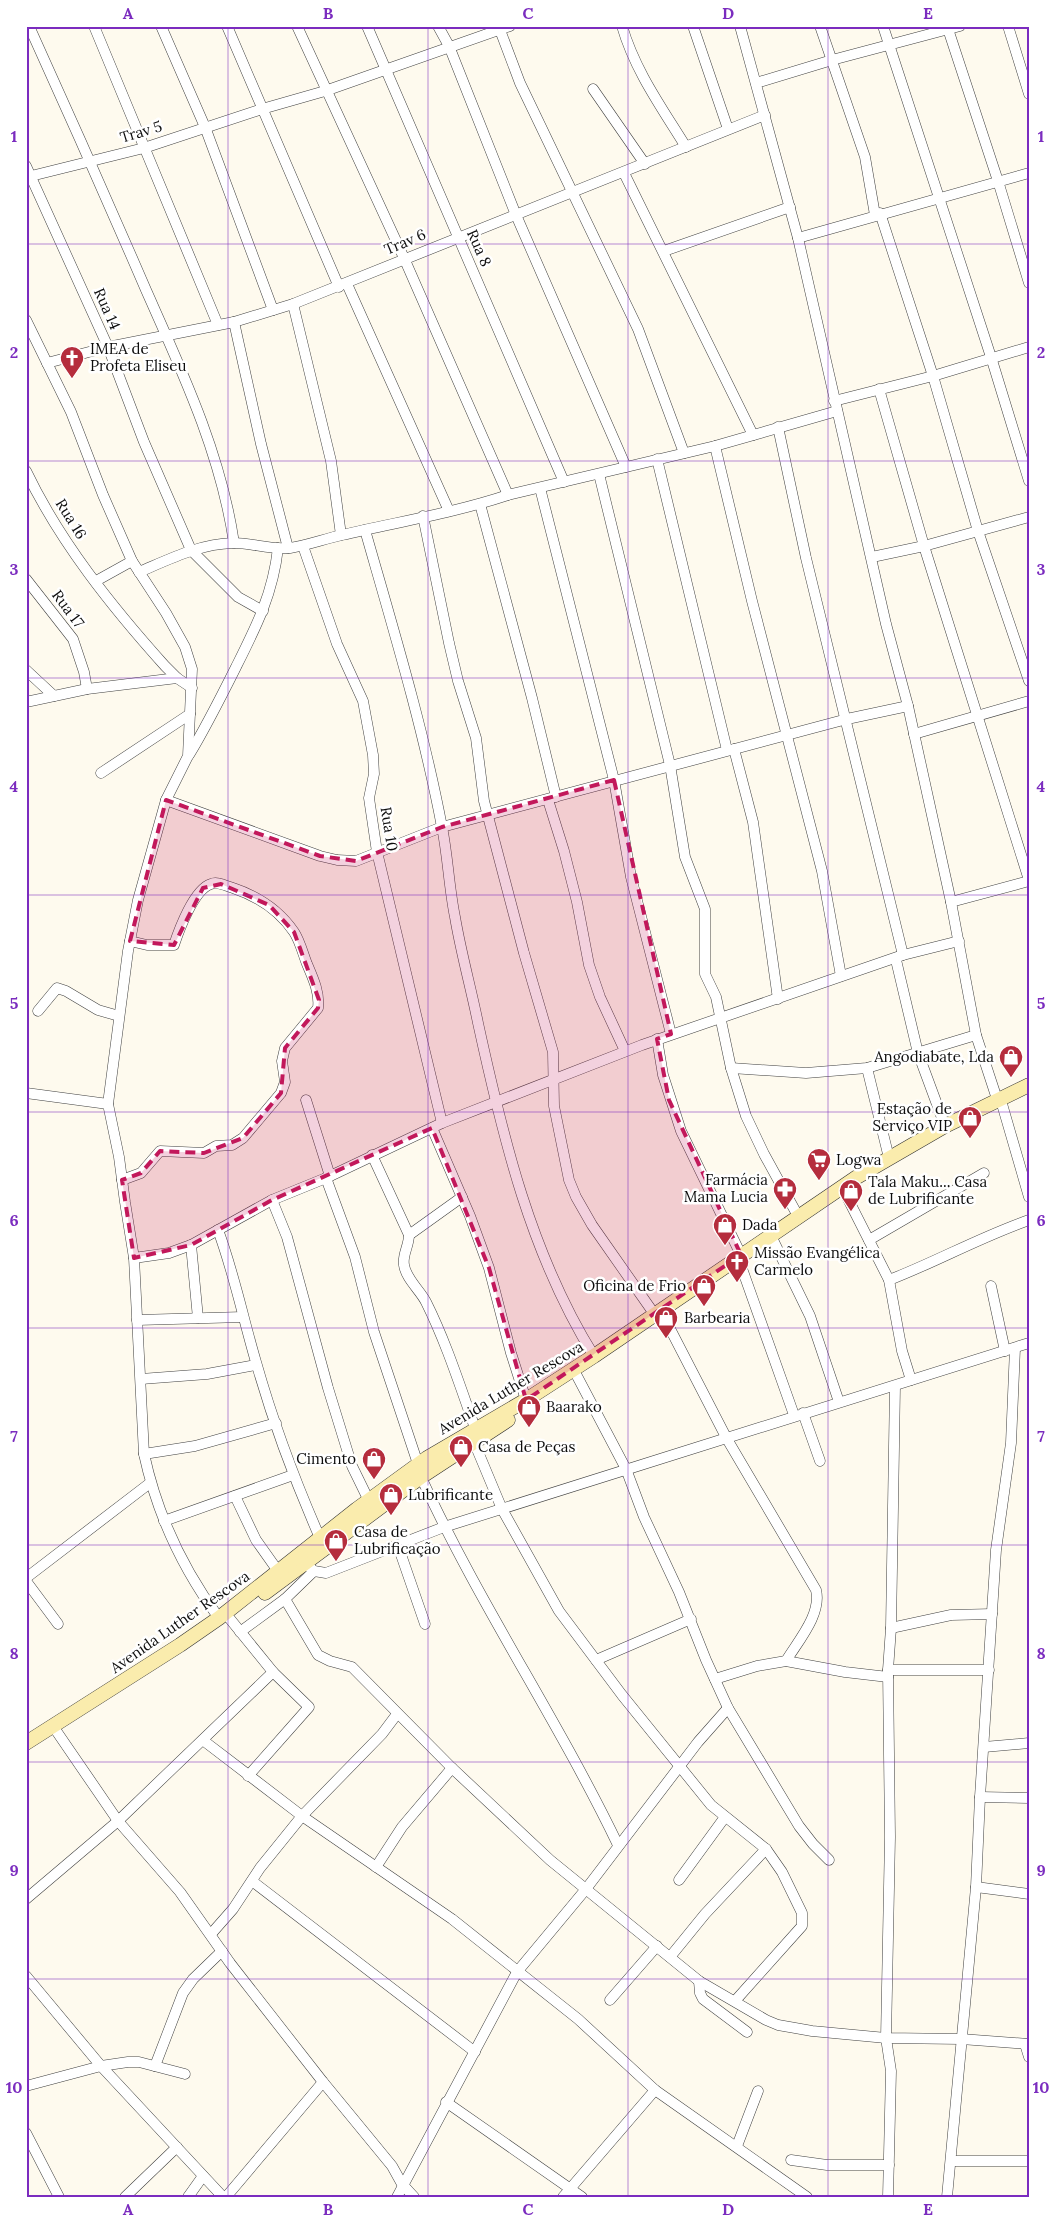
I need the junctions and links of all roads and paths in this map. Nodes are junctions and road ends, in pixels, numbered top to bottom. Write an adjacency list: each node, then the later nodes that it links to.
1 (29, 26): 31 (street)
2 (94, 26): 30 (street)
3 (161, 26): 27 (street)
4 (227, 26): 25 (street)
5 (297, 26): 23 (street)
6 (367, 26): 20 (street, Rua 8)
7 (438, 26): 18 (street)
8 (622, 26): 29 (street)
9 (693, 26): 28 (street)
10 (740, 26): 21 (street)
11 (820, 26): 19 (street)
12 (883, 26): 17 (street)
13 (960, 26): 15 (street)
14 (1008, 26): 24 (street)
15 (948, 28): 17 (street); 37 (street)
16 (496, 29): 18 (street, Trav 5); 38 (street)
17 (888, 45): 19 (street); 39 (street)
18 (449, 46): 20 (street, Trav 5); 42 (street)
19 (832, 60): 21 (street); 41 (street)
20 (387, 70): 23 (street, Trav 5); 43 (street, Rua 8)
21 (756, 83): 26 (street)
22 (593, 90): 32 (street)
23 (325, 91): 25 (street, Trav 5); 46 (street)
24 (1029, 94)
25 (262, 108): 27 (street, Trav 5); 48 (street)
26 (765, 115): 28 (street, Trav 6); 40 (street)
27 (205, 127): 30 (street, Trav 5); 50 (street)
28 (728, 130): 29 (street, Trav 6)
29 (686, 147): 32 (street, Trav 6)
30 (144, 148): 31 (street, Trav 5); 53 (street)
31 (90, 162): 36 (street, Trav 5); 54 (street)
32 (645, 164): 34 (street, Trav 6)
33 (26, 166): 36 (street, Rua 14)
34 (624, 173): 38 (street, Trav 6); 45 (street)
35 (1029, 173): 37 (street)
36 (29, 177): 56 (street, Rua 14)
37 (998, 181): 39 (street); 47 (street)
38 (574, 192): 42 (street, Trav 6); 66 (street)
39 (940, 198): 41 (street); 57 (street)
40 (790, 208): 44 (street); 45 (street)
41 (877, 214): 44 (street); 59 (street)
42 (516, 215): 43 (street, Trav 6); 68 (street)
43 (457, 237): 46 (street, Trav 6); 72 (street, Rua 8)
44 (798, 238): 61 (street)
45 (664, 251): 64 (street)
46 (404, 258): 48 (street, Trav 6); 74 (street)
47 (1029, 283)
48 (343, 285): 49 (street, Trav 6); 76 (street)
49 (293, 304): 50 (street, Trav 6); 81 (street)
50 (273, 310): 52 (street, Trav 6)
51 (26, 320): 58 (street)
52 (234, 322): 53 (street, Trav 6); 85 (street)
53 (218, 325): 54 (street, Trav 6)
54 (166, 335): 56 (street, Trav 6); 82 (street)
55 (1029, 347): 57 (street)
56 (108, 348): 58 (street, Trav 6); 86 (street, Rua 14)
57 (992, 357): 59 (street); 71 (street)
58 (47, 363): 88 (street)
59 (933, 376): 60 (street); 80 (street)
60 (878, 389): 61 (street); 84 (street)
61 (834, 401): 62 (street)
62 (837, 411): 63 (street); 87 (street)
63 (778, 427): 64 (street); 104 (street)
64 (753, 435): 65 (street)
65 (715, 446): 66 (street); 106 (street)
66 (684, 453): 67 (street)
67 (657, 459): 68 (street); 107 (street)
68 (626, 467): 70 (street)
69 (26, 471): 91 (street, Rua 16)
70 (599, 474): 72 (street); 109 (street)
71 (1029, 481)
72 (564, 482): 73 (street)
73 (540, 488): 74 (street); 111 (street)
74 (508, 495): 75 (street)
75 (480, 504): 76 (street); 112 (street)
76 (449, 511): 77 (street)
77 (423, 516): 79 (street); 114 (street)
78 (1029, 517): 80 (street)
79 (364, 530): 81 (street); 115 (street)
80 (978, 531): 84 (street); 95 (street)
81 (341, 535): 83 (street)
82 (234, 543): 85 (street); 86 (street)
83 (303, 546): 85 (street); 116 (street, Rua 10)
84 (924, 546): 87 (street); 103 (street)
85 (283, 548): 92 (street)
86 (191, 550): 89 (street); 92 (street)
87 (872, 557): 101 (street)
88 (132, 561): 89 (street); 91 (street)
89 (139, 572): 96 (street)
90 (26, 578): 97 (street, Rua 17)
91 (96, 581): 94 (street, Rua 16)
92 (263, 611): 108 (street)
93 (26, 670): 98 (street)
94 (177, 678): 96 (street, Rua 16); 97 (street)
95 (1029, 681)
96 (192, 688): 102 (street)
97 (86, 689): 98 (street)
98 (54, 696): 100 (street)
99 (1029, 701): 103 (street)
100 (26, 702)
101 (908, 706): 104 (street); 105 (street)
102 (190, 714): 108 (street); 110 (street)
103 (977, 716): 105 (street); 117 (street)
104 (847, 719): 106 (street); 121 (street)
105 (914, 734): 118 (street)
106 (786, 735): 107 (street); 122 (street)
107 (731, 750): 109 (street); 123 (street)
108 (188, 756): 113 (street)
109 (670, 765): 111 (street); 126 (street)
110 (101, 773)
111 (614, 780): 112 (street); 127 (street)
112 (552, 798): 114 (street); 130 (street)
113 (166, 800): 116 (street); 119 (street)
114 (489, 815): 115 (street); 134 (street)
115 (442, 828): 116 (street); 139 (street)
116 (377, 852): 142 (street, Rua 10)
117 (1029, 880): 118 (street)
118 (951, 902): 120 (street)
119 (130, 941): 125 (street); 149 (street)
120 (959, 941): 121 (street); 128 (street)
121 (899, 958): 122 (street); 131 (street)
122 (840, 976): 123 (street)
123 (778, 999): 126 (street)
124 (38, 1011): 125 (street)
125 (119, 1016): 141 (street)
126 (720, 1017): 127 (street); 132 (street)
127 (671, 1034): 129 (street)
128 (976, 1035): 131 (street); 140 (street)
129 (657, 1039): 130 (street); 162 (street)
130 (625, 1052): 134 (street)
131 (918, 1053): 133 (street); 143 (street)
132 (731, 1068): 133 (street); 154 (street)
133 (867, 1068): 146 (street)
134 (553, 1080): 139 (street); 165 (street)
135 (1029, 1085): 140 (main road, Avenida Luther Rescova)
136 (26, 1093): 141 (street)
137 (1029, 1093): 140 (main road, Avenida Luther Rescova)
138 (306, 1100): 148 (street)
139 (495, 1102): 142 (street); 171 (street)
140 (1000, 1102): 143 (main road, Avenida Luther Rescova); 150 (main road, Avenida Luther Rescova); 152 (street)
141 (108, 1104): 149 (street)
142 (442, 1123): 144 (street)
143 (945, 1126): 146 (main road, Avenida Luther Rescova)
144 (432, 1128): 145 (street); 151 (street)
145 (372, 1155): 148 (street); 157 (street)
146 (889, 1158): 154 (main road, Avenida Luther Rescova)
147 (984, 1173): 159 (street)
148 (328, 1177): 153 (street); 186 (street)
149 (122, 1180): 161 (street)
150 (845, 1192): 158 (main road, Avenida Luther Rescova); 159 (street)
151 (462, 1197): 157 (street); 177 (street)
152 (1029, 1197)
153 (272, 1200): 156 (street); 190 (street)
154 (798, 1216): 162 (main road, Avenida Luther Rescova)
155 (1029, 1220): 163 (street)
156 (218, 1230): 160 (street); 166 (street)
157 (409, 1235): 181 (street)
158 (774, 1240): 162 (main road, Avenida Luther Rescova); 178 (street)
159 (869, 1240): 163 (street)
160 (192, 1245): 161 (street); 167 (street)
161 (134, 1258): 168 (street)
162 (741, 1259): 165 (main road, Avenida Luther Rescova); 179 (street)
163 (889, 1280): 175 (street)
164 (992, 1286): 170 (street)
165 (659, 1316): 171 (main road, Avenida Luther Rescova); 173 (main road, Avenida Luther Rescova); 182 (street)
166 (243, 1317): 167 (street); 172 (street)
167 (198, 1318): 168 (street)
168 (137, 1320): 174 (street)
169 (1029, 1343): 170 (street)
170 (1010, 1349): 175 (street); 200 (street)
171 (594, 1356): 177 (main road, Avenida Luther Rescova)
172 (256, 1365): 174 (street); 180 (street)
173 (577, 1376): 181 (main road, Avenida Luther Rescova); 185 (street)
174 (141, 1379): 183 (street)
175 (911, 1380): 176 (street)
176 (895, 1386): 178 (street); 205 (street)
177 (526, 1400): 181 (main road, Avenida Luther Rescova)
178 (839, 1402): 179 (street)
179 (798, 1414): 182 (street); 184 (street)
180 (276, 1423): 183 (street); 187 (street)
181 (474, 1435): 186 (main road, Avenida Luther Rescova); 191 (street)
182 (727, 1439): 185 (street); 208 (street)
183 (144, 1454): 188 (street)
184 (820, 1461)
185 (626, 1470): 191 (street); 202 (street)
186 (420, 1471): 190 (main road, Avenida Luther Rescova); 193 (street)
187 (293, 1475): 189 (street); 194 (street)
188 (150, 1483): 192 (street); 198 (street)
189 (235, 1496): 192 (street); 197 (street)
190 (371, 1506): 194 (main road, Avenida Luther Rescova); 196 (main road, Avenida Luther Rescova)
191 (502, 1509): 193 (street); 207 (street)
192 (164, 1521): 201 (street)
193 (444, 1527): 195 (street); 229 (street)
194 (320, 1538): 197 (main road, Avenida Luther Rescova)
195 (398, 1546): 196 (street); 204 (street)
196 (309, 1567): 199 (street); 201 (main road, Avenida Luther Rescova)
197 (278, 1571): 201 (main road, Avenida Luther Rescova)
198 (26, 1579): 203 (street)
199 (285, 1599): 206 (street); 214 (street)
200 (992, 1614): 205 (street); 209 (street)
201 (224, 1618): 206 (street); 215 (main road, Avenida Luther Rescova); 217 (main road, Avenida Luther Rescova)
202 (690, 1620): 207 (street); 212 (street)
203 (58, 1624)
204 (425, 1624)
205 (891, 1628): 211 (street)
206 (240, 1632): 210 (street)
207 (596, 1660): 221 (street)
208 (786, 1661): 211 (street); 212 (street)
209 (989, 1670): 211 (street); 219 (street)
210 (273, 1672): 216 (street); 223 (street)
211 (888, 1674): 249 (street)
212 (715, 1678): 213 (street)
213 (728, 1708): 221 (street); 231 (street)
214 (397, 1714): 222 (street); 226 (street)
215 (57, 1732): 220 (main road, Avenida Luther Rescova); 228 (street)
216 (204, 1741): 223 (street); 228 (street)
217 (26, 1743)
218 (1029, 1743): 219 (street)
219 (984, 1747): 224 (street)
220 (26, 1751)
221 (678, 1766): 227 (street); 229 (street)
222 (452, 1768): 232 (street); 236 (street)
223 (248, 1776): 226 (street)
224 (980, 1797): 225 (street); 235 (street)
225 (1029, 1798)
226 (302, 1816): 232 (street); 234 (street)
227 (724, 1817): 230 (street); 233 (street)
228 (118, 1821): 238 (street); 239 (street)
229 (618, 1845): 236 (street)
230 (766, 1849): 242 (street); 247 (street)
231 (829, 1860)
232 (376, 1867): 243 (street)
233 (679, 1880)
234 (252, 1881): 239 (street); 252 (street)
235 (976, 1887): 237 (street); 250 (street)
236 (586, 1889): 240 (street); 243 (street)
237 (1029, 1894)
238 (26, 1899)
239 (210, 1934): 241 (street)
240 (656, 1946): 242 (street); 246 (street)
241 (222, 1951): 255 (street); 257 (street)
242 (670, 1957): 245 (street)
243 (517, 1972): 252 (street); 259 (street)
244 (26, 1976): 254 (street)
245 (700, 1981): 247 (street); 248 (street)
246 (610, 2000)
247 (735, 2001): 249 (street)
248 (747, 2032)
249 (886, 2038): 250 (street); 268 (street)
250 (960, 2039): 251 (street); 266 (street)
251 (1027, 2044): 253 (street)
252 (475, 2052): 261 (street)
253 (1029, 2057)
254 (101, 2066): 255 (street); 258 (street); 264 (street)
255 (155, 2066): 256 (street)
256 (185, 2074)
257 (323, 2082): 270 (street); 275 (street)
258 (26, 2086)
259 (655, 2090): 263 (street); 271 (street)
260 (758, 2091): 263 (street)
261 (446, 2102): 270 (street); 271 (street)
262 (26, 2133): 272 (street)
263 (736, 2146): 279 (street)
264 (177, 2147): 269 (street); 273 (street)
265 (791, 2160): 268 (street)
266 (952, 2161): 267 (street); 281 (street)
267 (1029, 2161)
268 (889, 2165): 280 (street)
269 (203, 2176): 274 (street); 275 (street)
270 (402, 2184): 276 (street); 277 (street)
271 (567, 2193): 278 (street)
272 (58, 2197)
273 (125, 2197)
274 (188, 2197)
275 (224, 2197)
276 (397, 2197)
277 (414, 2197)
278 (582, 2197)
279 (807, 2197)
280 (888, 2197)
281 (947, 2197)

